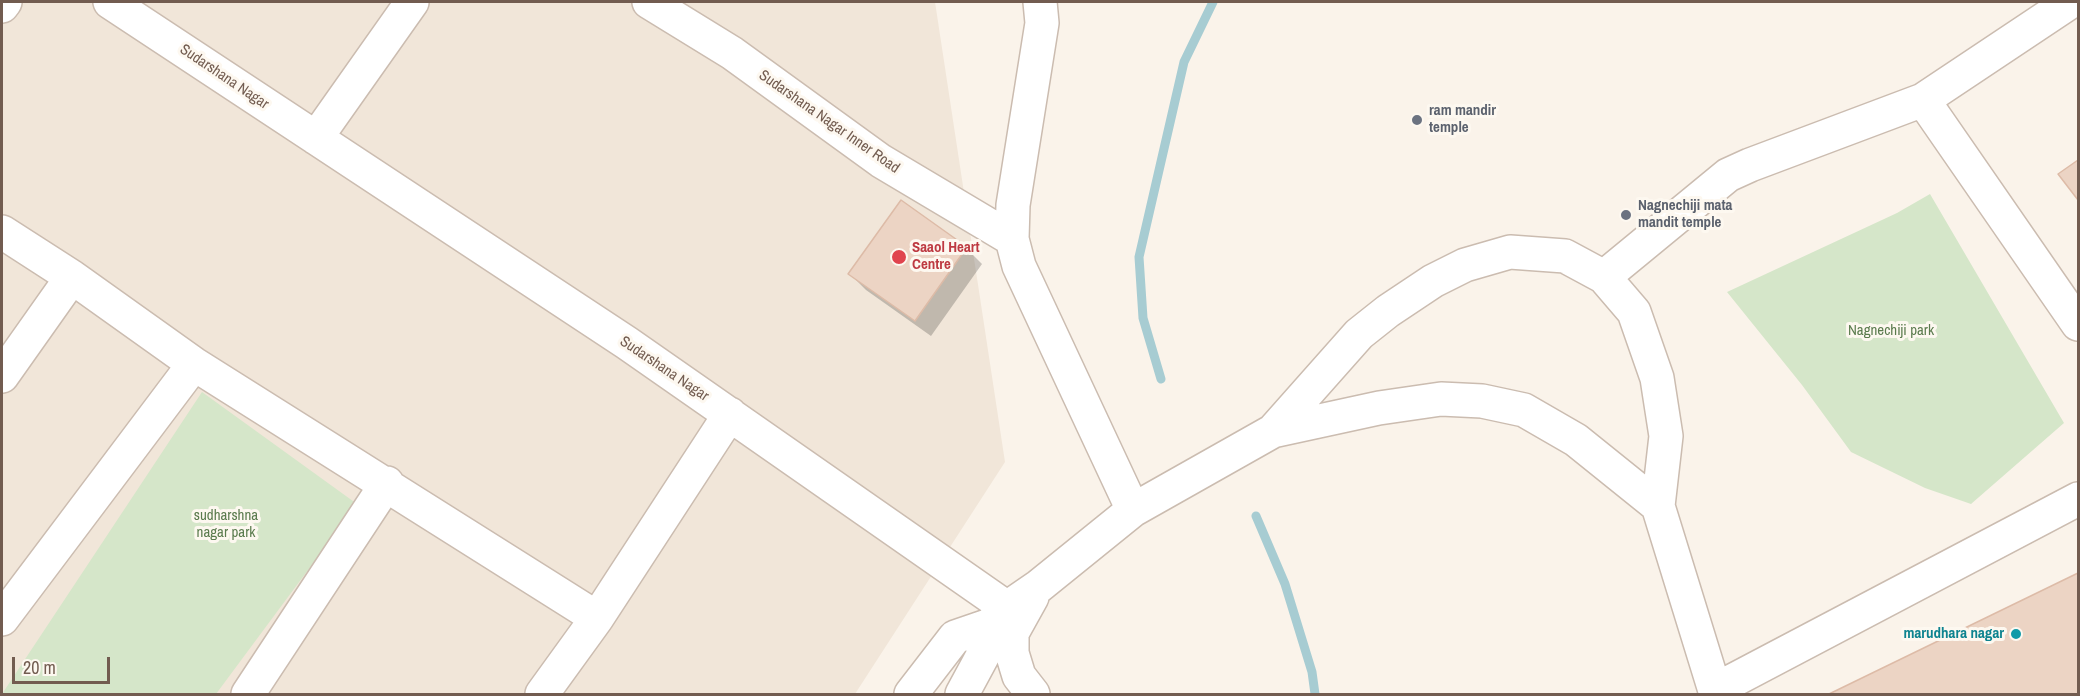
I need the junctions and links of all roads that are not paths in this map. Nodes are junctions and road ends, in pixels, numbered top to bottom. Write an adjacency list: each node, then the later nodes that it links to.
1 (5, 2): 6 (street)
2 (412, 2): 9 (street)
3 (649, 2): 11 (street, Sudarshana Nagar Inner Road)
4 (1040, 2): 11 (street)
5 (2070, 2): 8 (street)
6 (2, 6)
7 (127, 6): 9 (street, Sudarshana Nagar)
8 (1923, 100): 13 (street); 14 (street)
9 (316, 138): 17 (street, Sudarshana Nagar)
10 (2, 232): 12 (street)
11 (1012, 239): 22 (street)
12 (72, 277): 15 (street); 16 (street)
13 (1604, 277): 18 (street); 21 (street)
14 (2079, 324)
15 (194, 364): 19 (street); 26 (street)
16 (2, 376)
17 (730, 414): 24 (street, Sudarshana Nagar); 25 (street)
18 (1273, 431): 21 (street); 22 (street)
19 (387, 483): 25 (street); 28 (street)
20 (2079, 499): 27 (street)
21 (1658, 506): 27 (street)
22 (1133, 510): 23 (street)
23 (1039, 586): 24 (street); 32 (street)
24 (998, 616): 30 (street); 31 (street)
25 (597, 618): 29 (street)
26 (2, 619)
27 (1715, 692)
28 (248, 694)
29 (542, 694)
30 (911, 694)
31 (962, 694)
32 (1034, 694)

